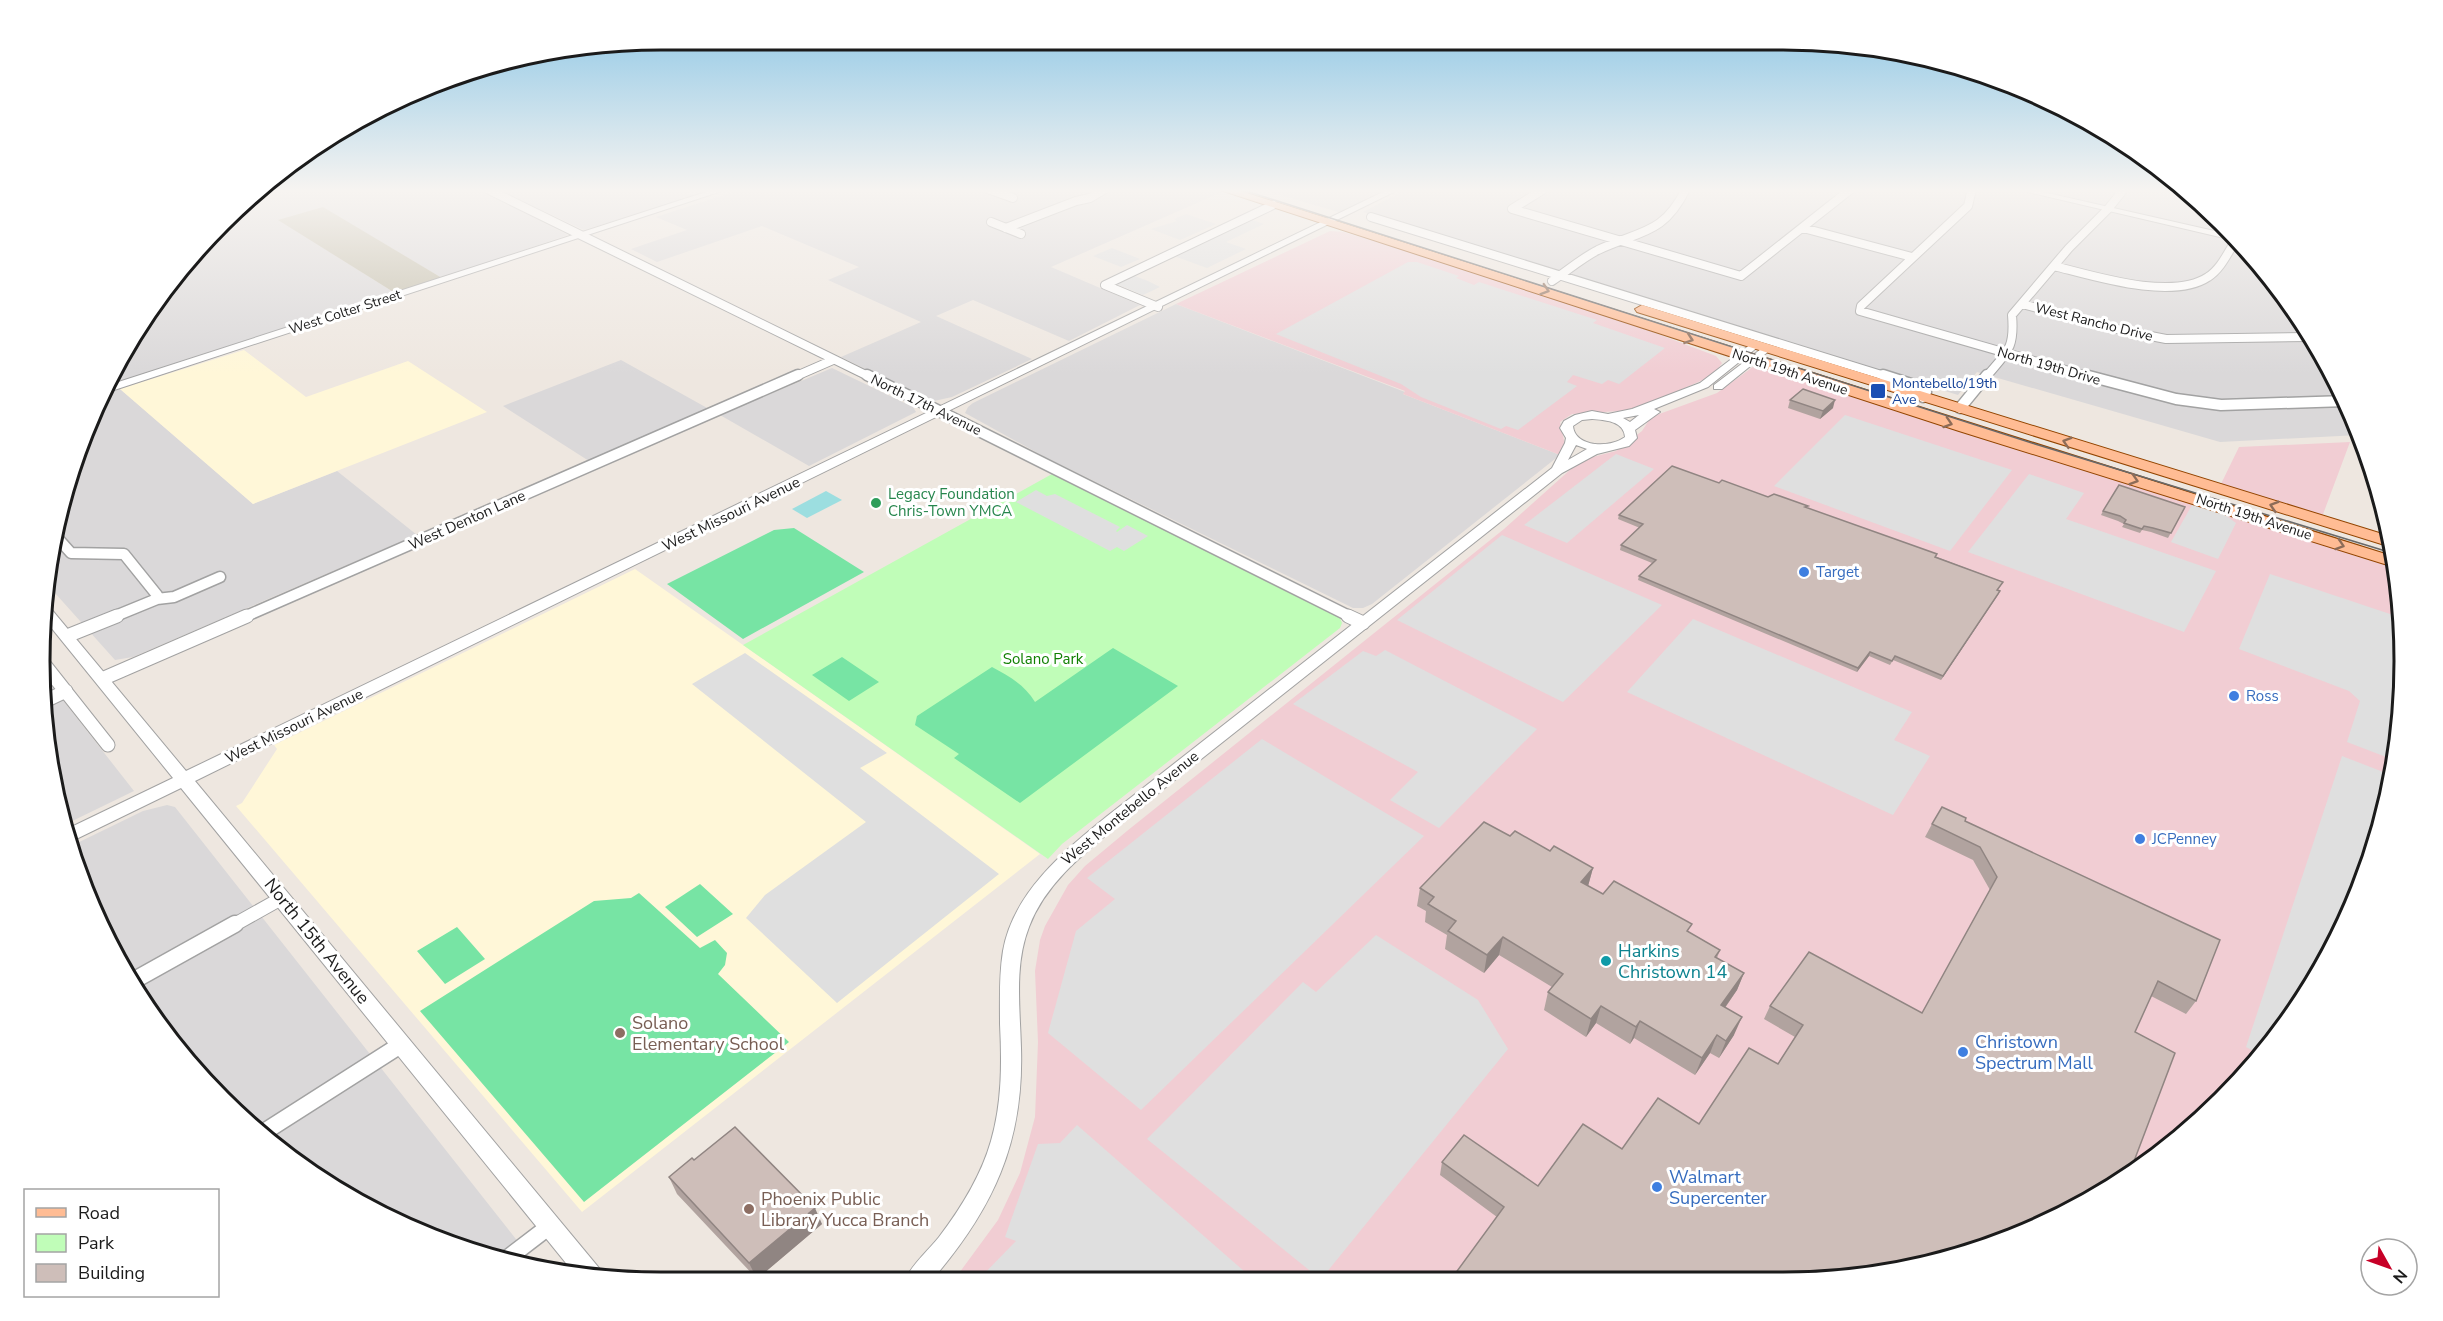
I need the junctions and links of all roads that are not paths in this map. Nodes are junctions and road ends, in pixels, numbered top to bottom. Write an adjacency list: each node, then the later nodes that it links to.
1 (536, 251): 24 (street, West Colter Street)
2 (611, 251): 23 (street, North 17th Avenue)
3 (1177, 251): 19 (street)
4 (1272, 251): 19 (street, West Missouri Avenue)
5 (1417, 251): 21 (main road, North 19th Avenue, one-way to 21)
6 (1466, 251): 17 (main road, North 19th Avenue)
7 (1473, 251): 17 (street, North 19th Avenue)
8 (1597, 251): 17 (street)
9 (1650, 251): 10 (street)
10 (1774, 251)
11 (1888, 251): 15 (street)
12 (1919, 251): 15 (street)
13 (2069, 251): 16 (street)
14 (2228, 251): 16 (street)
15 (1912, 257): 22 (street, North 19th Drive)
16 (2054, 266): 18 (street)
17 (1556, 278): 21 (main road, North 19th Avenue); 25 (street, North 19th Avenue)
18 (2022, 304): 20 (street, West Rancho Drive); 22 (street)
19 (1158, 307): 28 (street, West Missouri Avenue)
20 (2301, 337)
21 (1754, 352): 25 (main road, North 19th Avenue); 29 (street); 30 (street); 36 (main road, North 19th Avenue, one-way to 36)
22 (2005, 353): 26 (street, North 19th Drive); 27 (street)
23 (833, 360): 28 (street, North 17th Avenue); 43 (street, West Denton Lane)
24 (114, 387)
25 (1923, 397): 27 (main road, North 19th Avenue)
26 (2335, 401)
27 (1960, 408): 34 (main road, North 19th Avenue, one-way to 27)
28 (939, 411): 40 (street, North 17th Avenue); 47 (street, West Missouri Avenue)
29 (1608, 417): 30 (street); 31 (street, West Montebello Avenue)
30 (1629, 429): 32 (street, West Montebello Avenue)
31 (1572, 438): 32 (street); 33 (street, West Montebello Avenue)
32 (1607, 448): 33 (street, West Montebello Avenue)
33 (1558, 470): 40 (street, West Montebello Avenue)
34 (2382, 539)
35 (61, 542): 38 (street)
36 (2385, 559)
37 (220, 577): 38 (street)
38 (157, 599): 41 (street)
39 (51, 618): 41 (street, North 15th Avenue)
40 (1363, 623): 56 (street, West Montebello Avenue)
41 (67, 636): 43 (street, North 15th Avenue)
42 (50, 672): 44 (street)
43 (102, 679): 47 (street, North 15th Avenue)
44 (66, 692): 45 (street); 46 (street)
45 (51, 699)
46 (108, 745)
47 (185, 779): 48 (street, West Missouri Avenue); 49 (street, North 15th Avenue)
48 (74, 833)
49 (282, 898): 50 (street); 51 (street, North 15th Avenue)
50 (138, 978)
51 (402, 1044): 52 (street); 53 (street, North 15th Avenue)
52 (269, 1129)
53 (551, 1225): 54 (street); 55 (street, North 15th Avenue)
54 (514, 1254)
55 (583, 1266)
56 (923, 1272)

